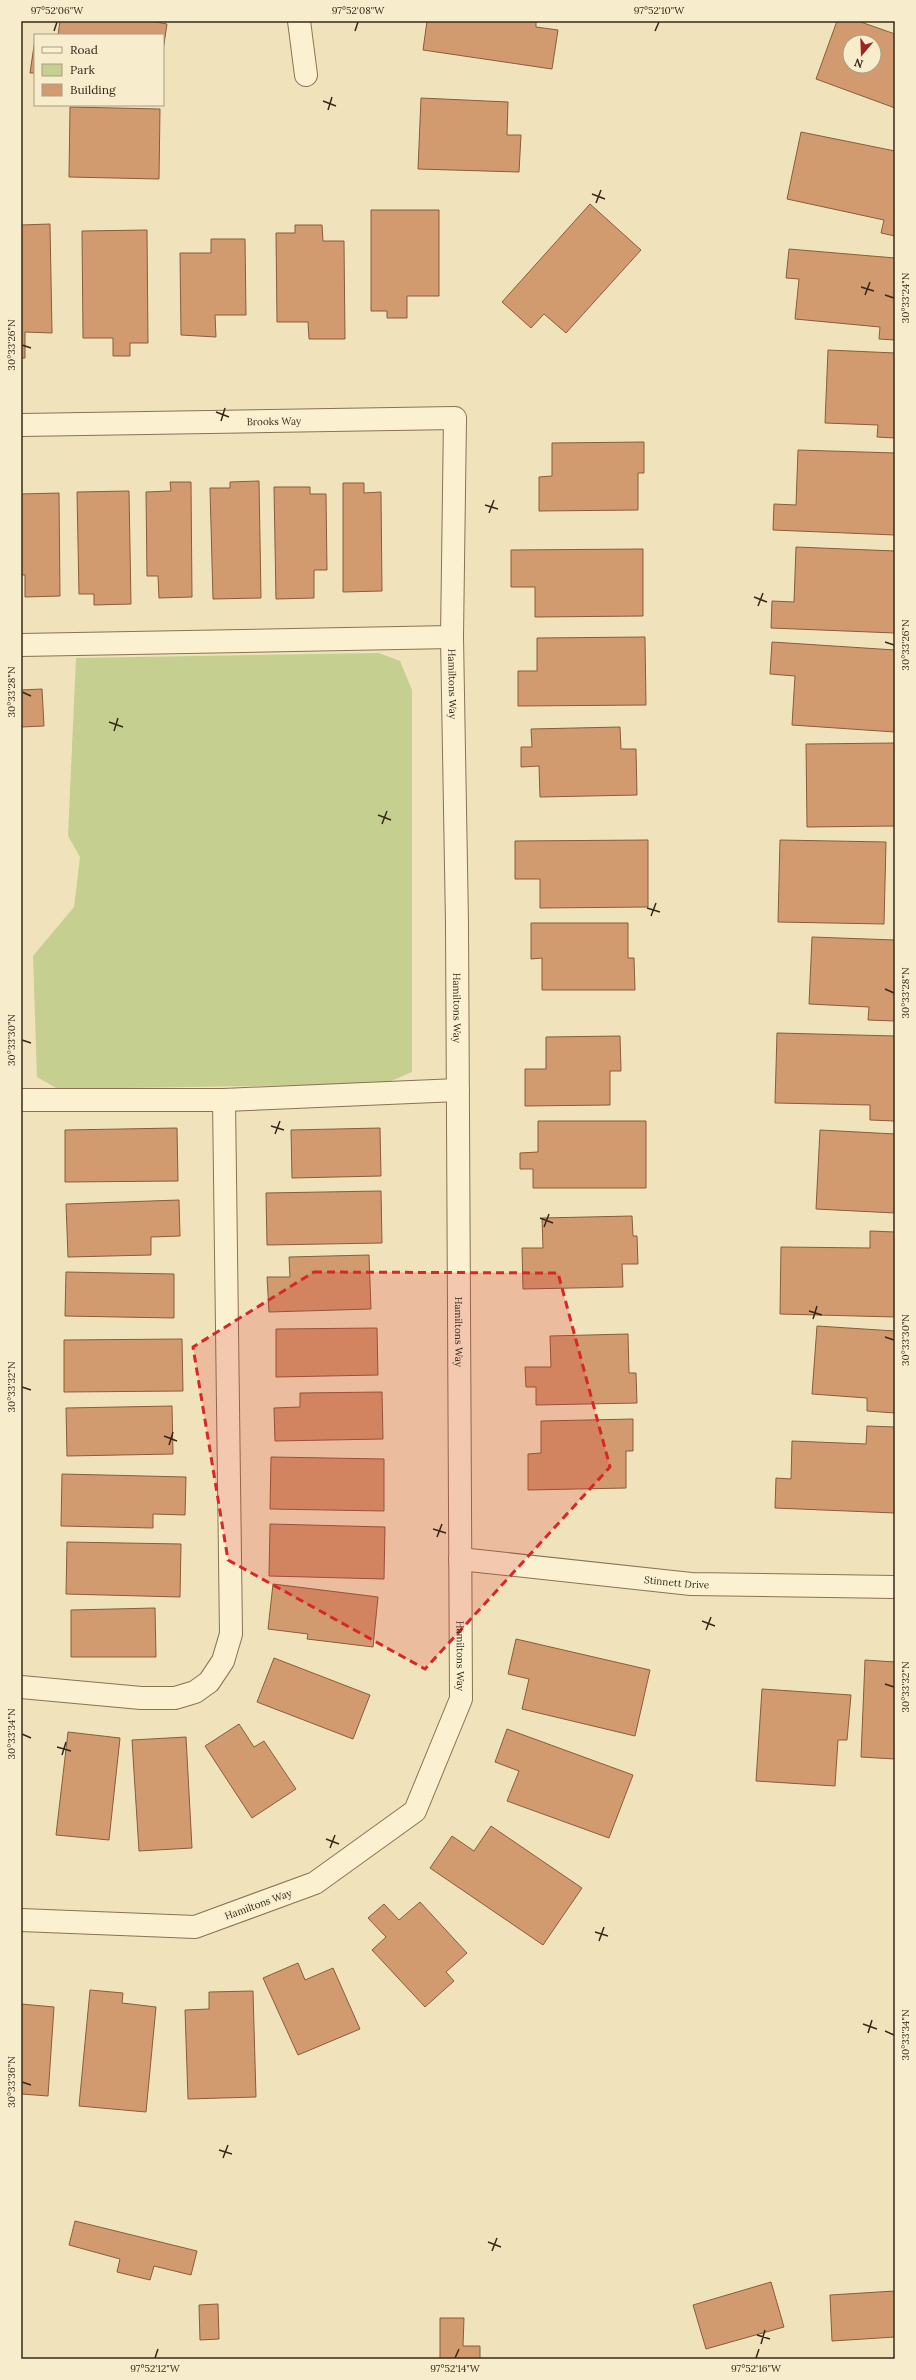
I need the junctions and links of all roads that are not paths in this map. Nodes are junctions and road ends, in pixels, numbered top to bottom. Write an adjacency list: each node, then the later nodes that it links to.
1 (299, 21): 2 (street)
2 (306, 75)
3 (455, 418): 4 (street, Brooks Way); 5 (street, Hamiltons Way)
4 (21, 425)
5 (452, 637): 6 (street); 7 (street, Hamiltons Way)
6 (21, 646)
7 (458, 1090): 9 (street); 10 (street, Hamiltons Way)
8 (21, 1100): 9 (street)
9 (224, 1100): 12 (street)
10 (460, 1559): 11 (street, Stinnett Drive); 13 (street, Hamiltons Way)
11 (895, 1587)
12 (21, 1687)
13 (21, 1920)

